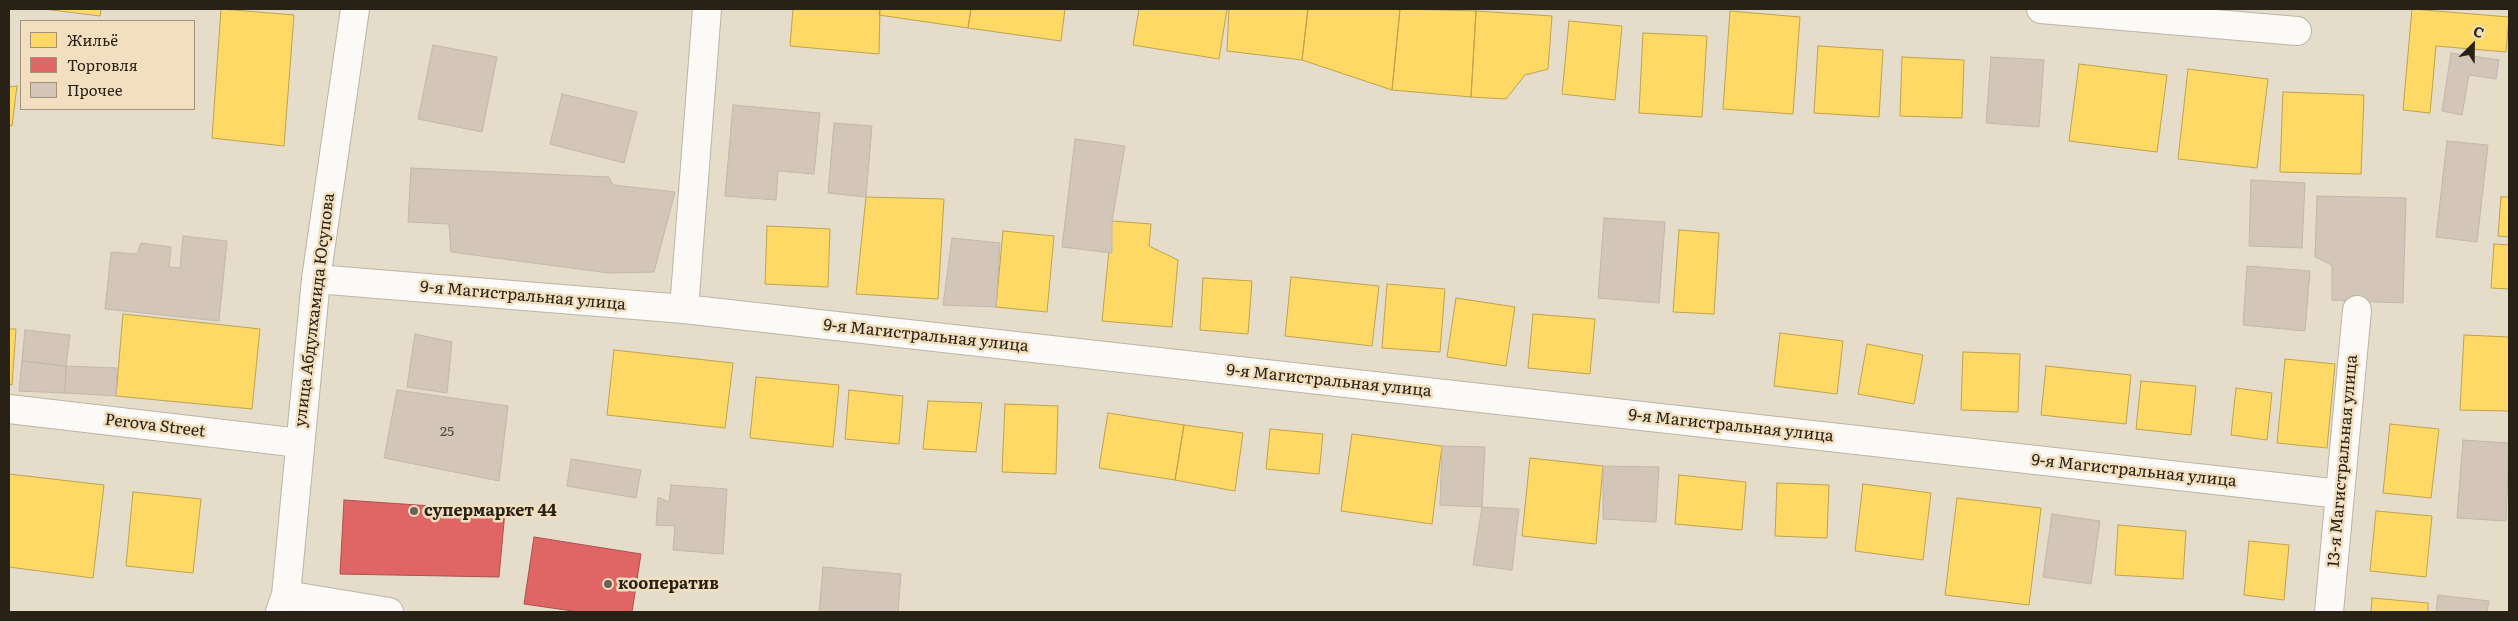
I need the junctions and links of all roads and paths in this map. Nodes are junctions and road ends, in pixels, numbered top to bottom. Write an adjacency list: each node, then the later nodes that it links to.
1 (355, 9): 5 (street, улица Абдулхамида Юсупова)
2 (707, 9): 6 (street)
3 (2041, 9): 4 (street)
4 (2297, 31)
5 (316, 279): 6 (street, 9-я Магистральная улица); 9 (street, улица Абдулхамида Юсупова)
6 (684, 308): 10 (street, 9-я Магистральная улица)
7 (2357, 310): 10 (street, 13-я Магистральная улица)
8 (9, 409): 9 (street, Perova Street)
9 (300, 443): 11 (street, улица Абдулхамида Юсупова)
10 (2340, 494): 13 (street, 13-я Магистральная улица)
11 (283, 604): 12 (street)
12 (389, 612)
13 (2329, 612)

